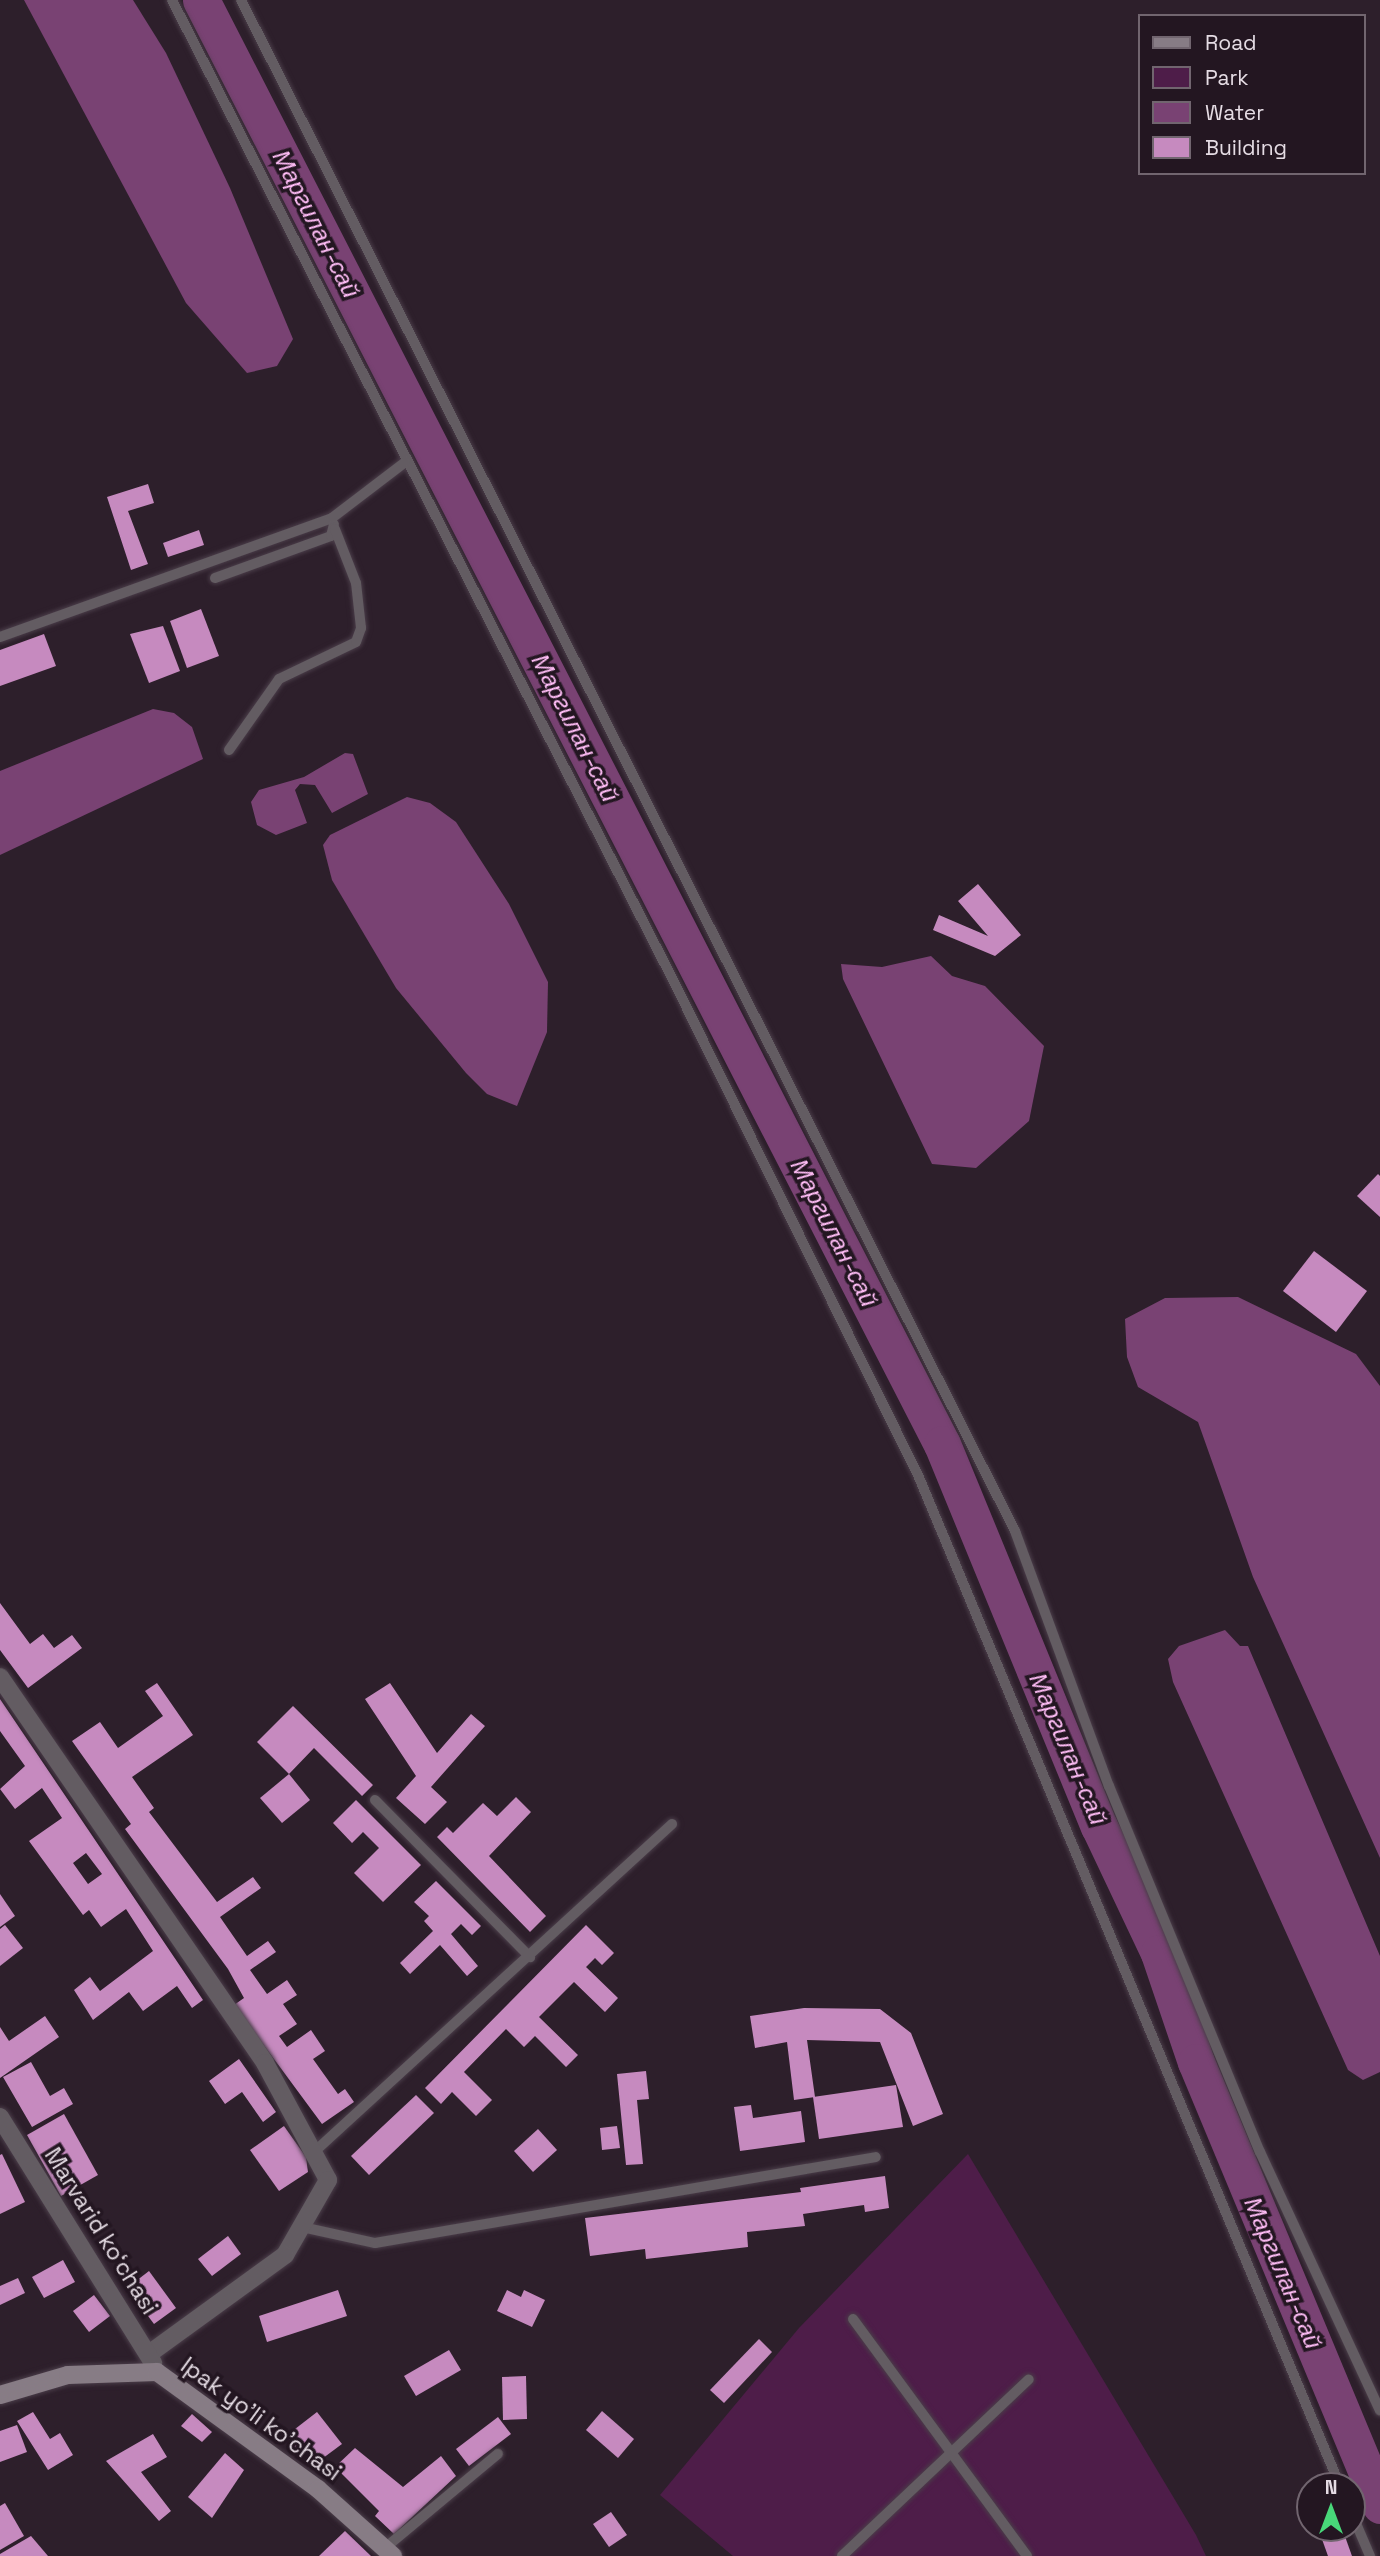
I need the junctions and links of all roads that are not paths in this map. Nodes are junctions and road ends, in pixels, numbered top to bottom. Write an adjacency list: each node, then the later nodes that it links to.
1 (172, 0): 3 (lane)
2 (241, 0): 21 (lane)
3 (404, 463): 4 (lane); 24 (lane)
4 (333, 523): 5 (lane); 6 (lane); 7 (lane)
5 (215, 578)
6 (0, 637)
7 (229, 750)
8 (0, 1677): 13 (street)
9 (375, 1800): 11 (lane)
10 (672, 1824): 11 (lane)
11 (530, 1957): 13 (lane)
12 (0, 2117): 17 (street, Marvarid koʻchasi)
13 (313, 2153): 15 (street)
14 (876, 2157): 15 (lane)
15 (302, 2227): 17 (street)
16 (853, 2319): 22 (lane)
17 (150, 2353): 18 (street, Marvarid koʻchasi)
18 (157, 2372): 20 (main road, Ipak yo'li ko'chasi); 25 (main road, Ipak yo'li ko'chasi)
19 (1028, 2379): 22 (lane)
20 (0, 2395)
21 (1380, 2410)
22 (950, 2451): 26 (lane); 27 (lane)
23 (498, 2454): 25 (lane)
24 (1334, 2472)
25 (389, 2552)
26 (842, 2556)
27 (1027, 2556)

